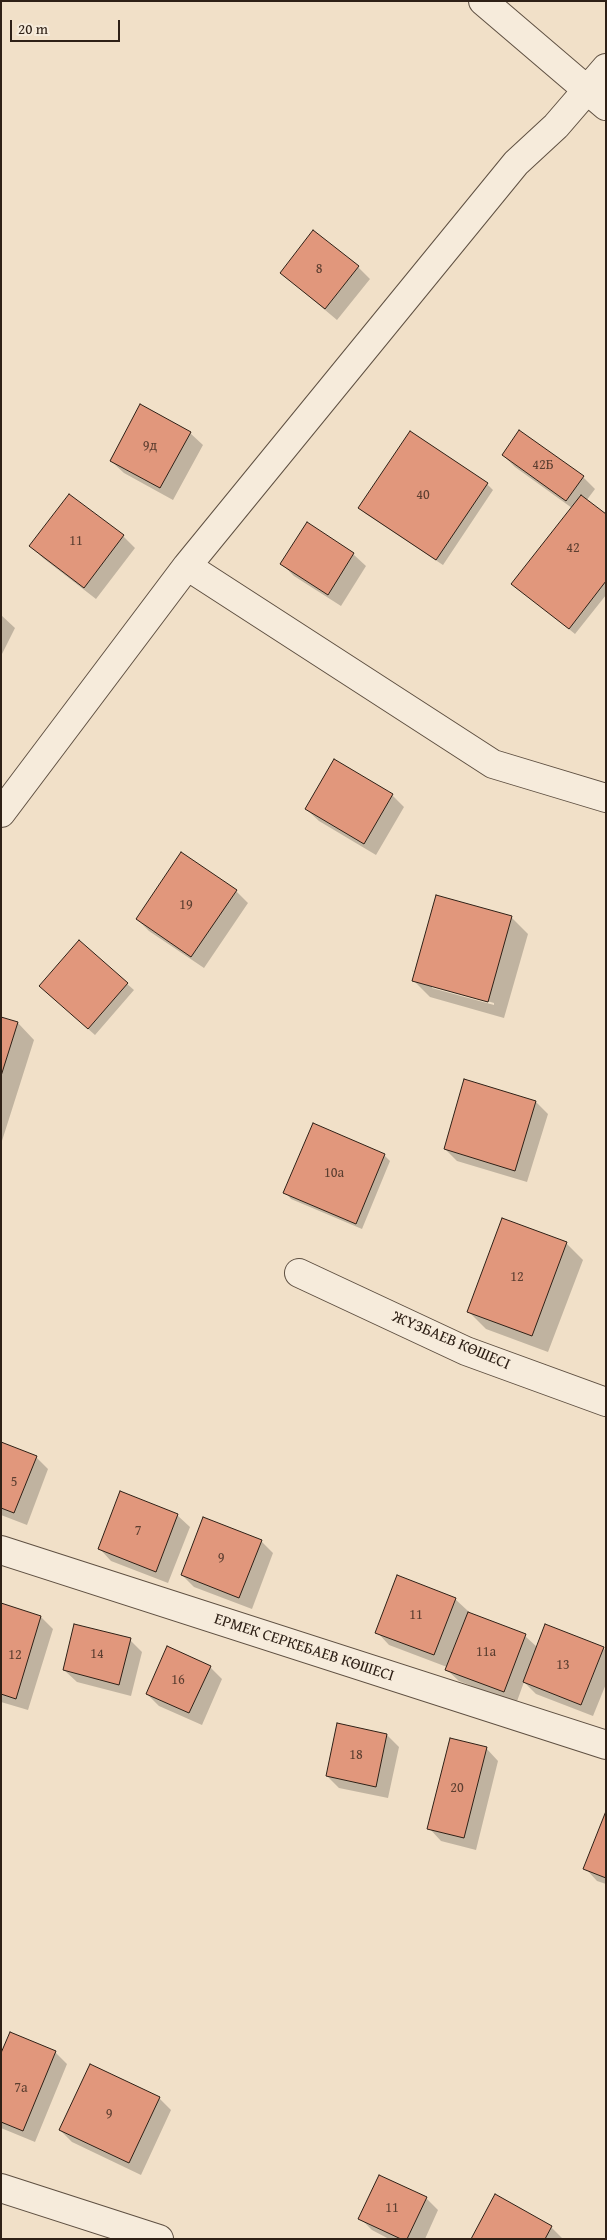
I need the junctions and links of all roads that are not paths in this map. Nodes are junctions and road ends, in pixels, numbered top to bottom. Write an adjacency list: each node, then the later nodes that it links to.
1 (483, 1): 3 (street)
2 (606, 68): 3 (street)
3 (597, 98): 4 (street)
4 (187, 566): 5 (street); 6 (street)
5 (606, 798)
6 (1, 813)
7 (299, 1273): 8 (street, ЖҮЗБАЕВ КӨШЕСІ)
8 (606, 1402)
9 (1, 1550): 10 (street, ЕРМЕК СЕРКЕБАЕВ КӨШЕСІ)
10 (606, 1745)
11 (1, 2188): 12 (street)
12 (159, 2239)

